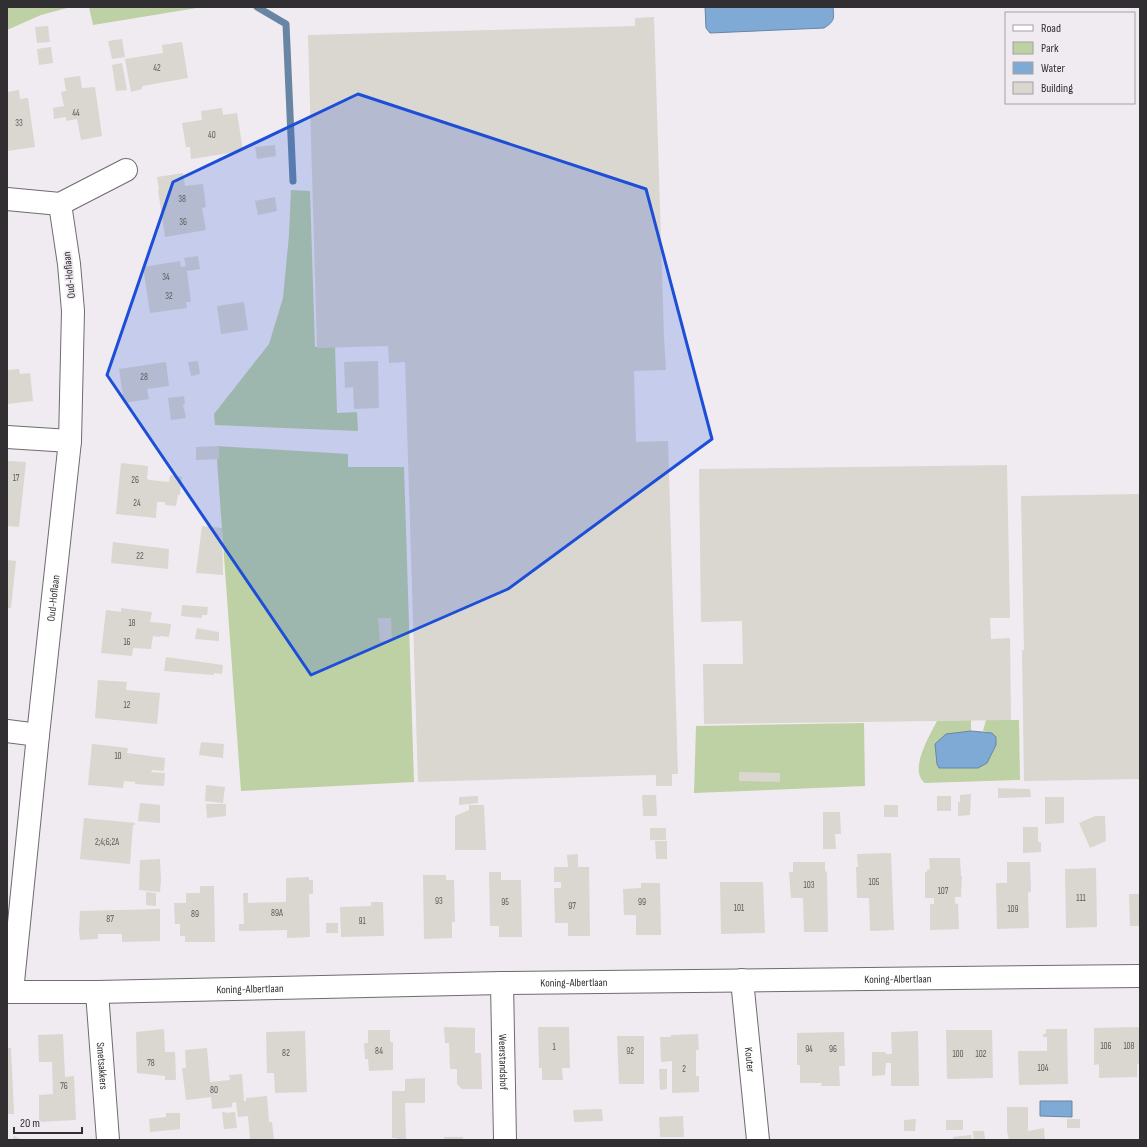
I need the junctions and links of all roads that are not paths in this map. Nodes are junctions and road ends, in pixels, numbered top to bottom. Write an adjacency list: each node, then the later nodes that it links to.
1 (126, 170): 3 (street)
2 (7, 199): 3 (street)
3 (60, 204): 5 (street, Oud-Hoflaan)
4 (7, 437): 5 (street)
5 (70, 441): 7 (street, Oud-Hoflaan)
6 (7, 731): 7 (street)
7 (38, 735): 11 (street, Oud-Hoflaan)
8 (1140, 976): 9 (street, Koning-Albertlaan)
9 (742, 980): 10 (street, Koning-Albertlaan); 15 (street, Kouter)
10 (502, 983): 12 (street, Koning-Albertlaan); 14 (street, Weerstandshof)
11 (10, 992): 12 (street, Koning-Albertlaan)
12 (97, 992): 13 (street, Smetsakkers)
13 (108, 1140)
14 (505, 1140)
15 (758, 1140)

